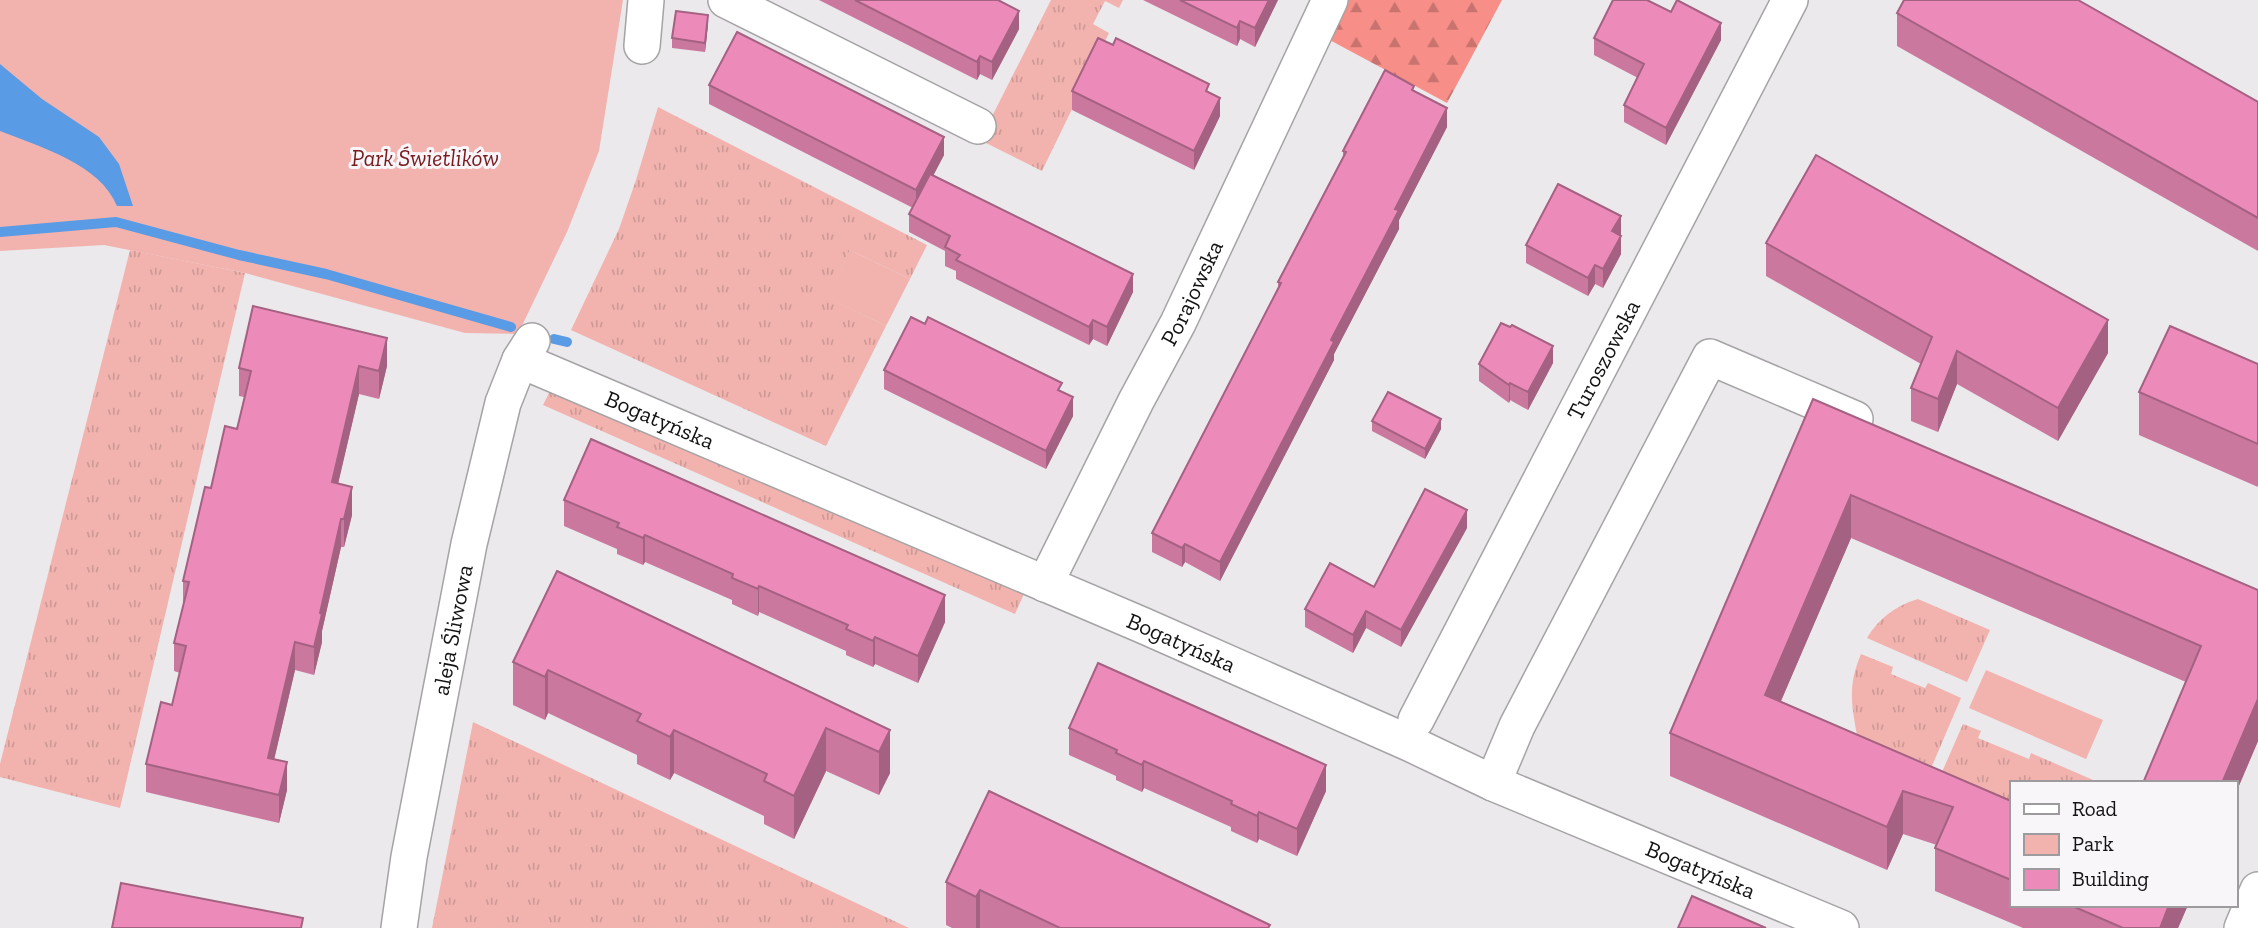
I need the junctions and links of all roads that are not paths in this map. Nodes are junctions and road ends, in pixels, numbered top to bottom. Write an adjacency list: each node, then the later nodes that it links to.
1 (646, 0): 5 (street)
2 (726, 0): 6 (street)
3 (1330, 0): 9 (street, Porajowska)
4 (1790, 0): 10 (street, Turoszowska)
5 (642, 46)
6 (978, 126)
7 (526, 350): 9 (street, Bogatyńska); 13 (street, aleja Śliwowa)
8 (1889, 433): 11 (street)
9 (1045, 584): 11 (street, Bogatyńska)
10 (1416, 720)
11 (1493, 783): 14 (street, Bogatyńska)
12 (2258, 890): 15 (street)
13 (399, 928)
14 (1841, 928)
15 (2242, 928)

